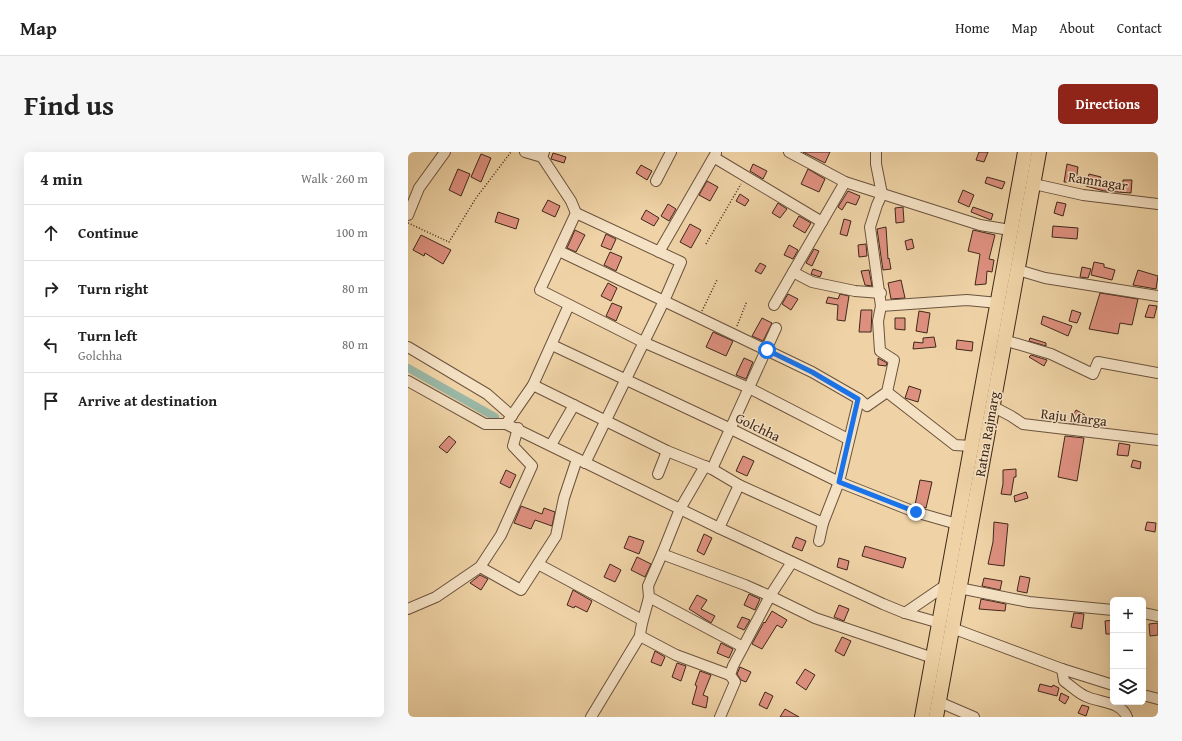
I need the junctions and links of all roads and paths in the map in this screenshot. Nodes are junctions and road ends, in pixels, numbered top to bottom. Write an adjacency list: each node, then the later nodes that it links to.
1 (445, 152): 18 (street)
2 (511, 152): 20 (path)
3 (525, 152): 9 (street)
4 (671, 152): 12 (street)
5 (789, 152): 13 (street)
6 (876, 152): 15 (street)
7 (1025, 152): 21 (highway, Ratna Rajmarg)
8 (1040, 152): 14 (highway, Ratna Rajmarg)
9 (543, 154): 17 (street)
10 (716, 155): 11 (street); 24 (street)
11 (746, 177): 19 (street); 22 (path)
12 (656, 180)
13 (845, 182): 15 (street); 19 (street)
14 (1034, 184): 16 (street, Ramnagar); 25 (highway, Ratna Rajmarg)
15 (882, 194): 21 (street); 28 (street)
16 (1158, 204)
17 (576, 212): 23 (street); 24 (street)
18 (408, 215)
19 (822, 222): 26 (street)
20 (408, 223)
21 (1010, 230): 33 (highway, Ratna Rajmarg)
22 (706, 244)
23 (559, 251): 30 (street); 34 (street)
24 (659, 252): 30 (street)
25 (1018, 270): 29 (street); 39 (highway, Ratna Rajmarg)
26 (793, 272): 28 (street); 32 (street)
27 (717, 280): 36 (path)
28 (880, 293): 35 (street)
29 (1158, 296)
30 (664, 301): 36 (street); 40 (street)
31 (747, 301): 38 (path)
32 (774, 304)
33 (998, 304): 35 (street); 60 (highway, Ratna Rajmarg)
34 (569, 305): 40 (street); 41 (street)
35 (881, 306): 49 (street)
36 (698, 318): 38 (street)
37 (776, 328): 43 (street)
38 (733, 335): 43 (street)
39 (1004, 340): 44 (street); 52 (highway, Ratna Rajmarg)
40 (643, 342): 46 (street); 48 (street)
41 (552, 345): 46 (street, Golchha); 47 (street)
42 (408, 347): 53 (street)
43 (767, 350): 48 (street); 50 (street)
44 (1158, 373)
45 (408, 381): 53 (street)
46 (626, 381): 54 (street); 56 (street, Golchha)
47 (534, 385): 51 (street); 53 (street)
48 (749, 388): 56 (street); 57 (street)
49 (887, 392): 50 (street); 60 (street)
50 (858, 399): 57 (street)
51 (574, 405): 54 (street); 59 (street)
52 (992, 406): 58 (street, Raju Marga); 76 (highway, Ratna Rajmarg)
53 (509, 420): 55 (street)
54 (605, 420): 61 (street); 62 (street)
55 (518, 429): 59 (street); 75 (street)
56 (731, 429): 63 (street); 65 (street, Golchha)
57 (848, 439): 65 (street)
58 (1158, 440)
59 (551, 445): 62 (street)
60 (971, 446): 69 (highway, Ratna Rajmarg)
61 (667, 451): 63 (street); 64 (street)
62 (581, 461): 67 (street); 74 (street)
63 (709, 467): 66 (street); 67 (street)
64 (658, 474)
65 (839, 482): 68 (street); 69 (street, Golchha)
66 (739, 485): 68 (street); 70 (street)
67 (680, 509): 70 (street); 72 (street)
68 (823, 524): 71 (street)
69 (957, 524): 76 (highway, Ratna Rajmarg)
70 (719, 528): 73 (street)
71 (819, 541)
72 (662, 554): 77 (street); 78 (street)
73 (792, 562): 77 (street); 81 (street)
74 (538, 564): 75 (street); 84 (street)
75 (480, 567): 79 (street)
76 (953, 587): 80 (street); 81 (street); 85 (highway, Ratna Rajmarg)
77 (770, 596): 87 (street); 88 (street)
78 (649, 597): 84 (street); 87 (street)
79 (408, 610)
80 (1110, 610)
81 (905, 613): 85 (street)
82 (1146, 613): 83 (street)
83 (1158, 615)
84 (642, 620): 86 (street)
85 (946, 626): 88 (highway, Ratna Rajmarg); 89 (street); 94 (highway, Ratna Rajmarg)
86 (640, 636): 90 (street); 95 (street)
87 (743, 647): 90 (street)
88 (933, 658): 97 (highway, Ratna Rajmarg)
89 (1062, 669): 91 (street); 100 (street)
90 (730, 675): 96 (street)
91 (1110, 684)
92 (1146, 695): 93 (street)
93 (1158, 699)
94 (939, 702): 98 (highway, Ratna Rajmarg); 99 (street)
95 (591, 717)
96 (720, 717)
97 (922, 717)
98 (936, 717)
99 (974, 717)
100 (1127, 717)

